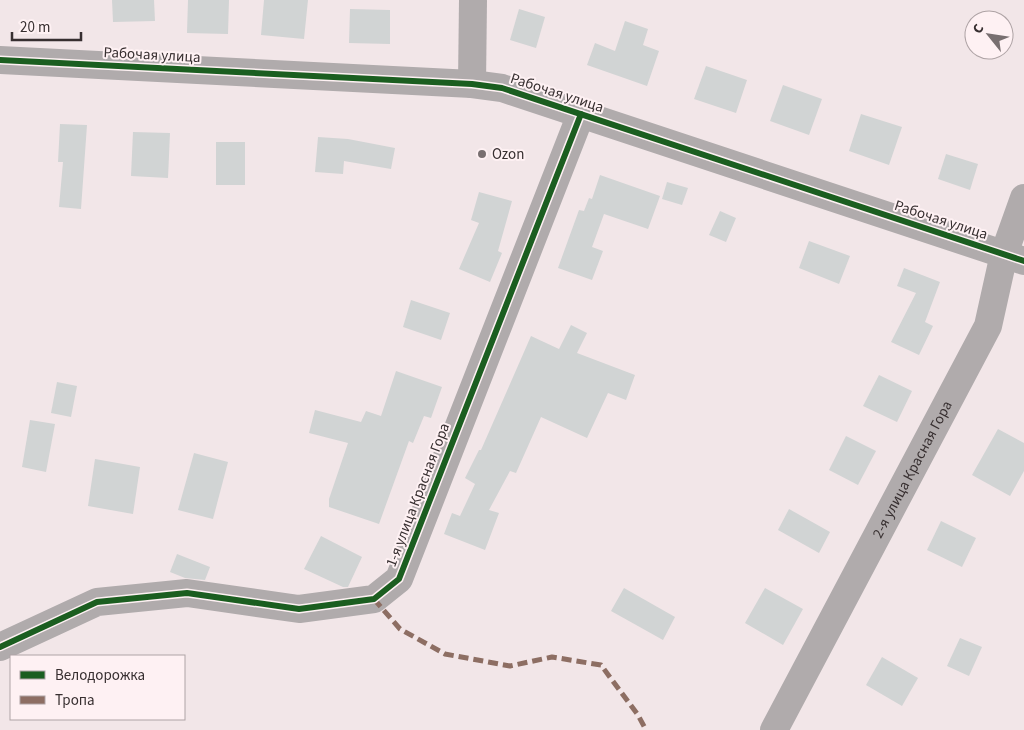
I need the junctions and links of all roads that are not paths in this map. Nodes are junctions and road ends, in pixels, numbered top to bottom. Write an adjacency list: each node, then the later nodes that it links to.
1 (473, 0): 3 (street)
2 (0, 60): 3 (street, Рабочая улица)
3 (472, 84): 4 (street, Рабочая улица)
4 (581, 114): 6 (street, Рабочая улица); 7 (street, 1-я улица Красная Гора)
5 (1024, 198): 6 (street, 2-я улица Красная Гора)
6 (1014, 257): 8 (street, 2-я улица Красная Гора)
7 (0, 647)
8 (774, 730)

